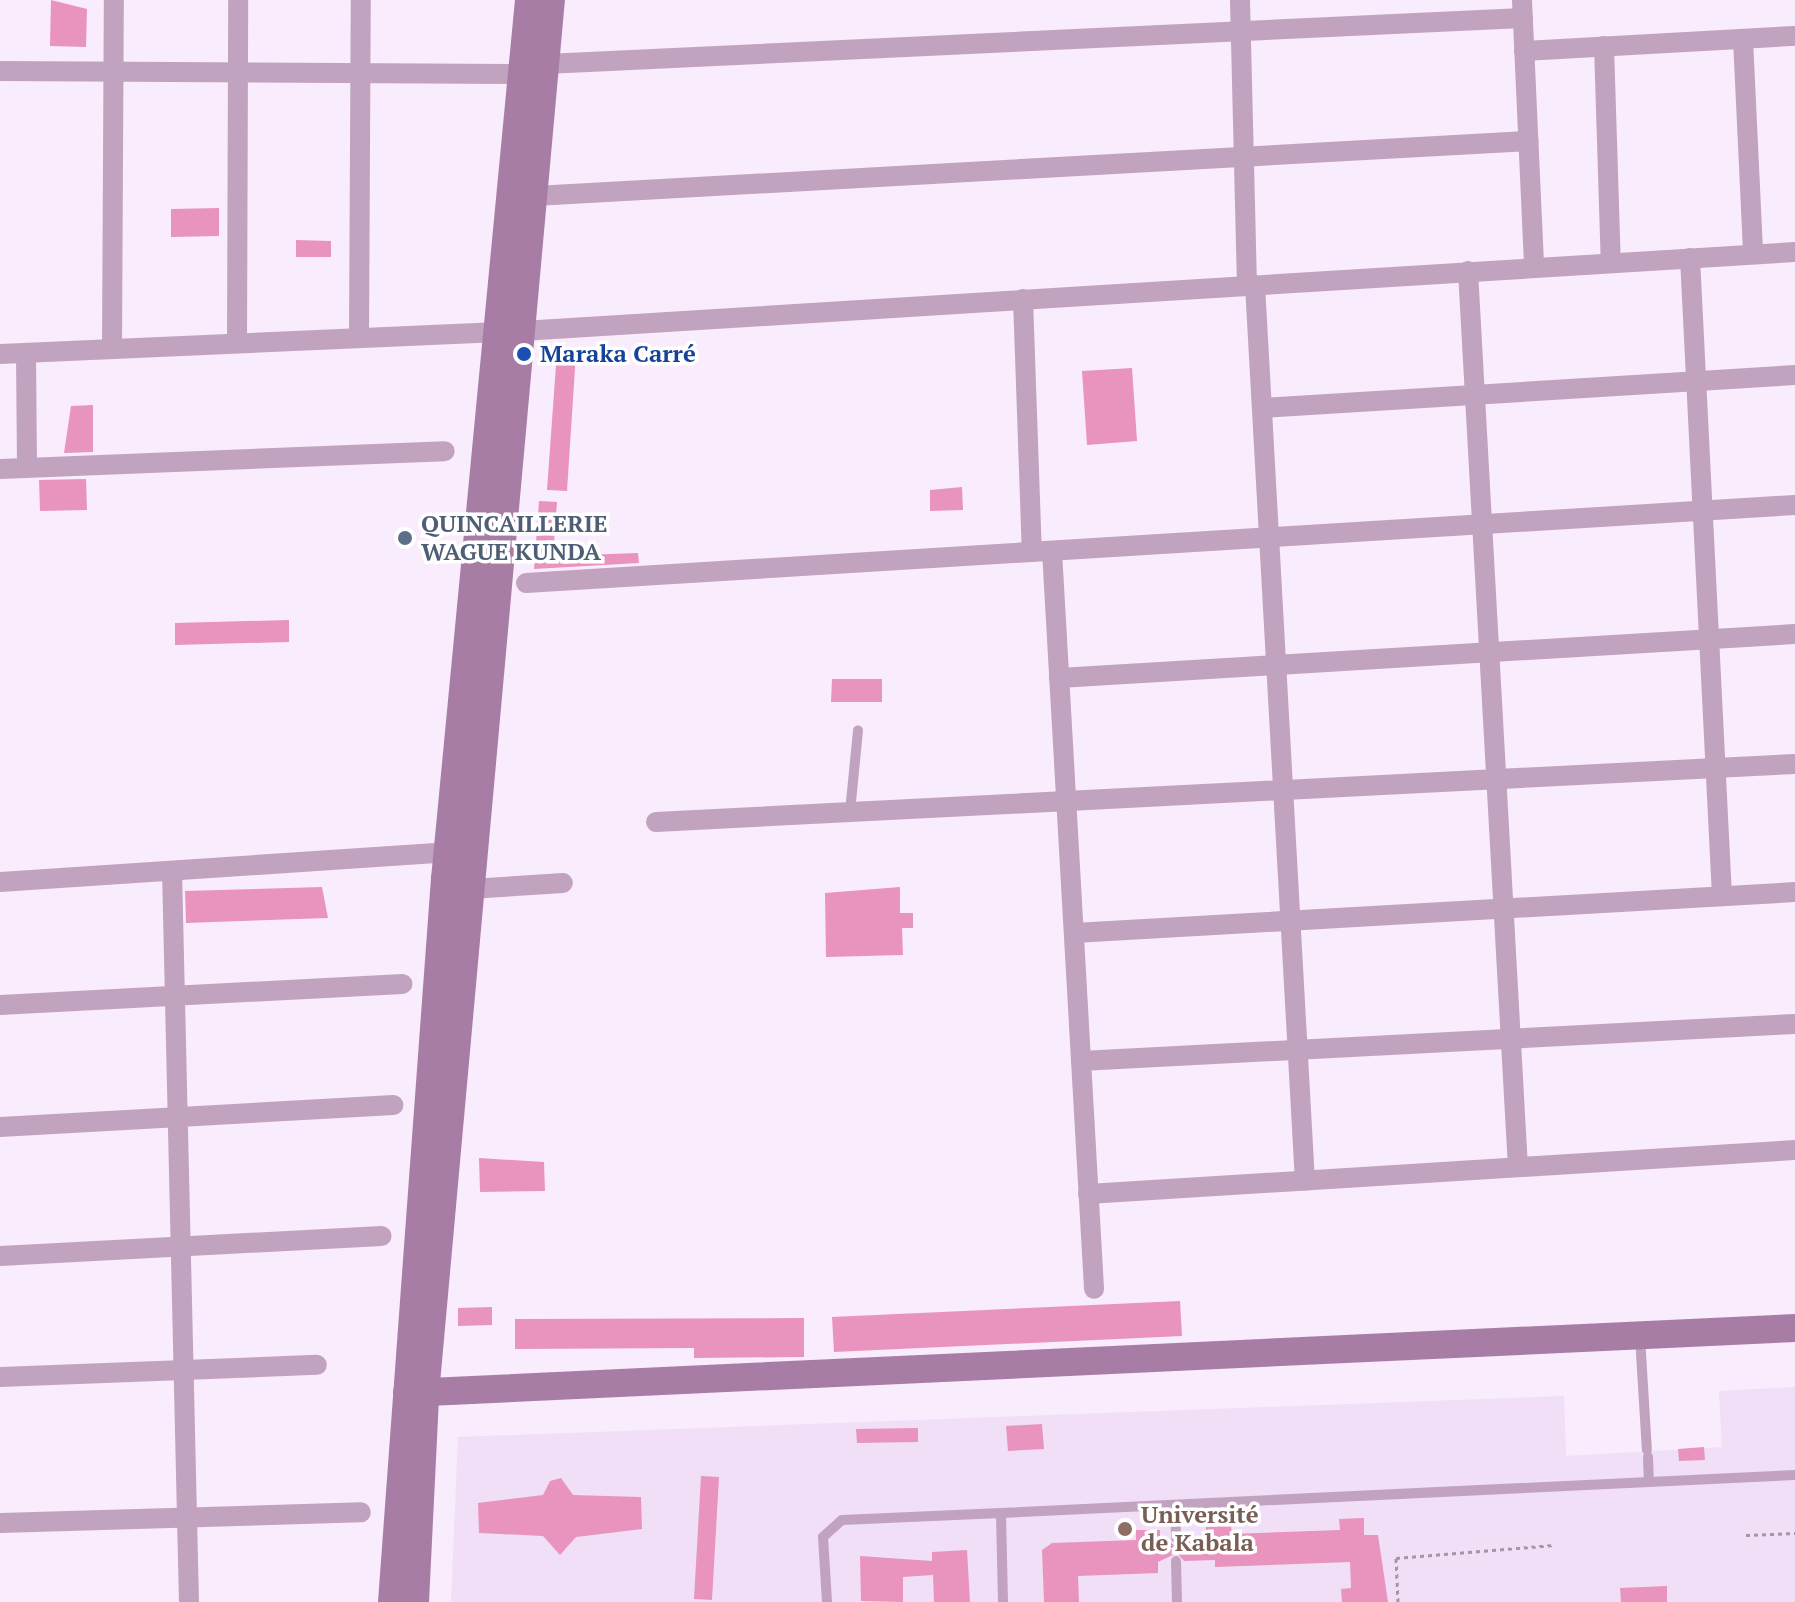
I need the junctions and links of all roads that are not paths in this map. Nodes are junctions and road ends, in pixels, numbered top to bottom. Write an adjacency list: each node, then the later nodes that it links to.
1 (114, 0): 15 (street)
2 (238, 0): 16 (street)
3 (361, 0): 17 (street)
4 (529, 0): 13 (main road)
5 (551, 0): 13 (main road)
6 (1240, 0): 8 (street)
7 (1522, 9): 8 (street); 12 (street)
8 (1241, 30): 13 (street); 19 (street)
9 (1795, 36): 10 (street)
10 (1743, 39): 11 (street); 22 (street)
11 (1604, 46): 12 (street); 24 (street)
12 (1524, 51): 18 (street)
13 (534, 69): 17 (street); 20 (main road); 29 (main road)
14 (0, 71): 15 (street)
15 (113, 71): 16 (street); 32 (street)
16 (238, 72): 17 (street); 31 (street)
17 (360, 72): 30 (street)
18 (1528, 141): 19 (street); 25 (street)
19 (1244, 156): 20 (street); 27 (street)
20 (535, 196): 29 (main road)
21 (1795, 252): 22 (street)
22 (1753, 254): 23 (street)
23 (1690, 258): 24 (street); 36 (street)
24 (1611, 263): 25 (street)
25 (1534, 268): 26 (street)
26 (1468, 271): 27 (street); 37 (street)
27 (1251, 285): 28 (street); 38 (street)
28 (1023, 299): 29 (street); 46 (street)
29 (511, 331): 30 (street); 61 (main road); 65 (main road)
30 (359, 337): 31 (street)
31 (237, 343): 32 (street)
32 (112, 349): 33 (street)
33 (26, 353): 34 (street); 40 (street)
34 (0, 354)
35 (1795, 375): 36 (street)
36 (1696, 381): 37 (street); 43 (street)
37 (1475, 394): 38 (street); 44 (street)
38 (1262, 408): 45 (street)
39 (445, 451): 40 (street)
40 (27, 468): 41 (street)
41 (0, 469)
42 (1795, 505): 43 (street)
43 (1703, 511): 44 (street); 49 (street)
44 (1482, 524): 45 (street); 50 (street)
45 (1269, 537): 46 (street); 51 (street)
46 (1042, 551): 47 (street); 52 (street)
47 (526, 583)
48 (1795, 634): 49 (street)
49 (1709, 639): 50 (street); 55 (street)
50 (1489, 653): 51 (street); 56 (street)
51 (1276, 665): 52 (street); 57 (street)
52 (1059, 678): 58 (street)
53 (858, 730): 59 (lane)
54 (1795, 764): 55 (street)
55 (1715, 769): 56 (street); 67 (street)
56 (1496, 781): 57 (street); 68 (street)
57 (1283, 793): 58 (street); 69 (street)
58 (1067, 805): 59 (street); 70 (street)
59 (850, 814): 60 (street)
60 (656, 822)
61 (447, 852): 62 (street); 94 (main road)
62 (172, 871): 63 (street); 72 (street)
63 (0, 882)
64 (563, 883): 65 (street)
65 (470, 889): 94 (main road)
66 (1795, 892): 67 (street)
67 (1722, 896): 68 (street)
68 (1504, 908): 69 (street); 75 (street)
69 (1290, 921): 70 (street); 76 (street)
70 (1074, 933): 77 (street)
71 (402, 984): 72 (street)
72 (175, 995): 73 (street); 79 (street)
73 (0, 1005)
74 (1795, 1024): 75 (street)
75 (1511, 1039): 76 (street); 82 (street)
76 (1297, 1050): 77 (street); 83 (street)
77 (1081, 1061): 84 (street)
78 (393, 1105): 79 (street)
79 (178, 1117): 80 (street); 86 (street)
80 (0, 1127)
81 (1795, 1150): 82 (street)
82 (1518, 1167): 83 (street)
83 (1305, 1181): 84 (street)
84 (1088, 1194): 88 (street)
85 (381, 1236): 86 (street)
86 (181, 1247): 87 (street); 92 (street)
87 (0, 1256)
88 (1094, 1289)
89 (1795, 1328): 90 (main road)
90 (1640, 1336): 94 (main road); 96 (lane)
91 (317, 1365): 92 (street)
92 (184, 1370): 93 (street); 100 (street)
93 (0, 1377)
94 (414, 1393): 105 (main road); 106 (main road)
95 (1795, 1475): 96 (lane)
96 (1649, 1482): 97 (lane)
97 (1175, 1505): 99 (lane); 102 (lane)
98 (361, 1512): 100 (street)
99 (1001, 1513): 107 (lane); 108 (lane)
100 (187, 1517): 101 (street); 104 (street)
101 (0, 1523)
102 (1176, 1538)
103 (1176, 1561): 109 (lane)
104 (189, 1602)
105 (392, 1602)
106 (415, 1602)
107 (827, 1602)
108 (1003, 1602)
109 (1177, 1602)

